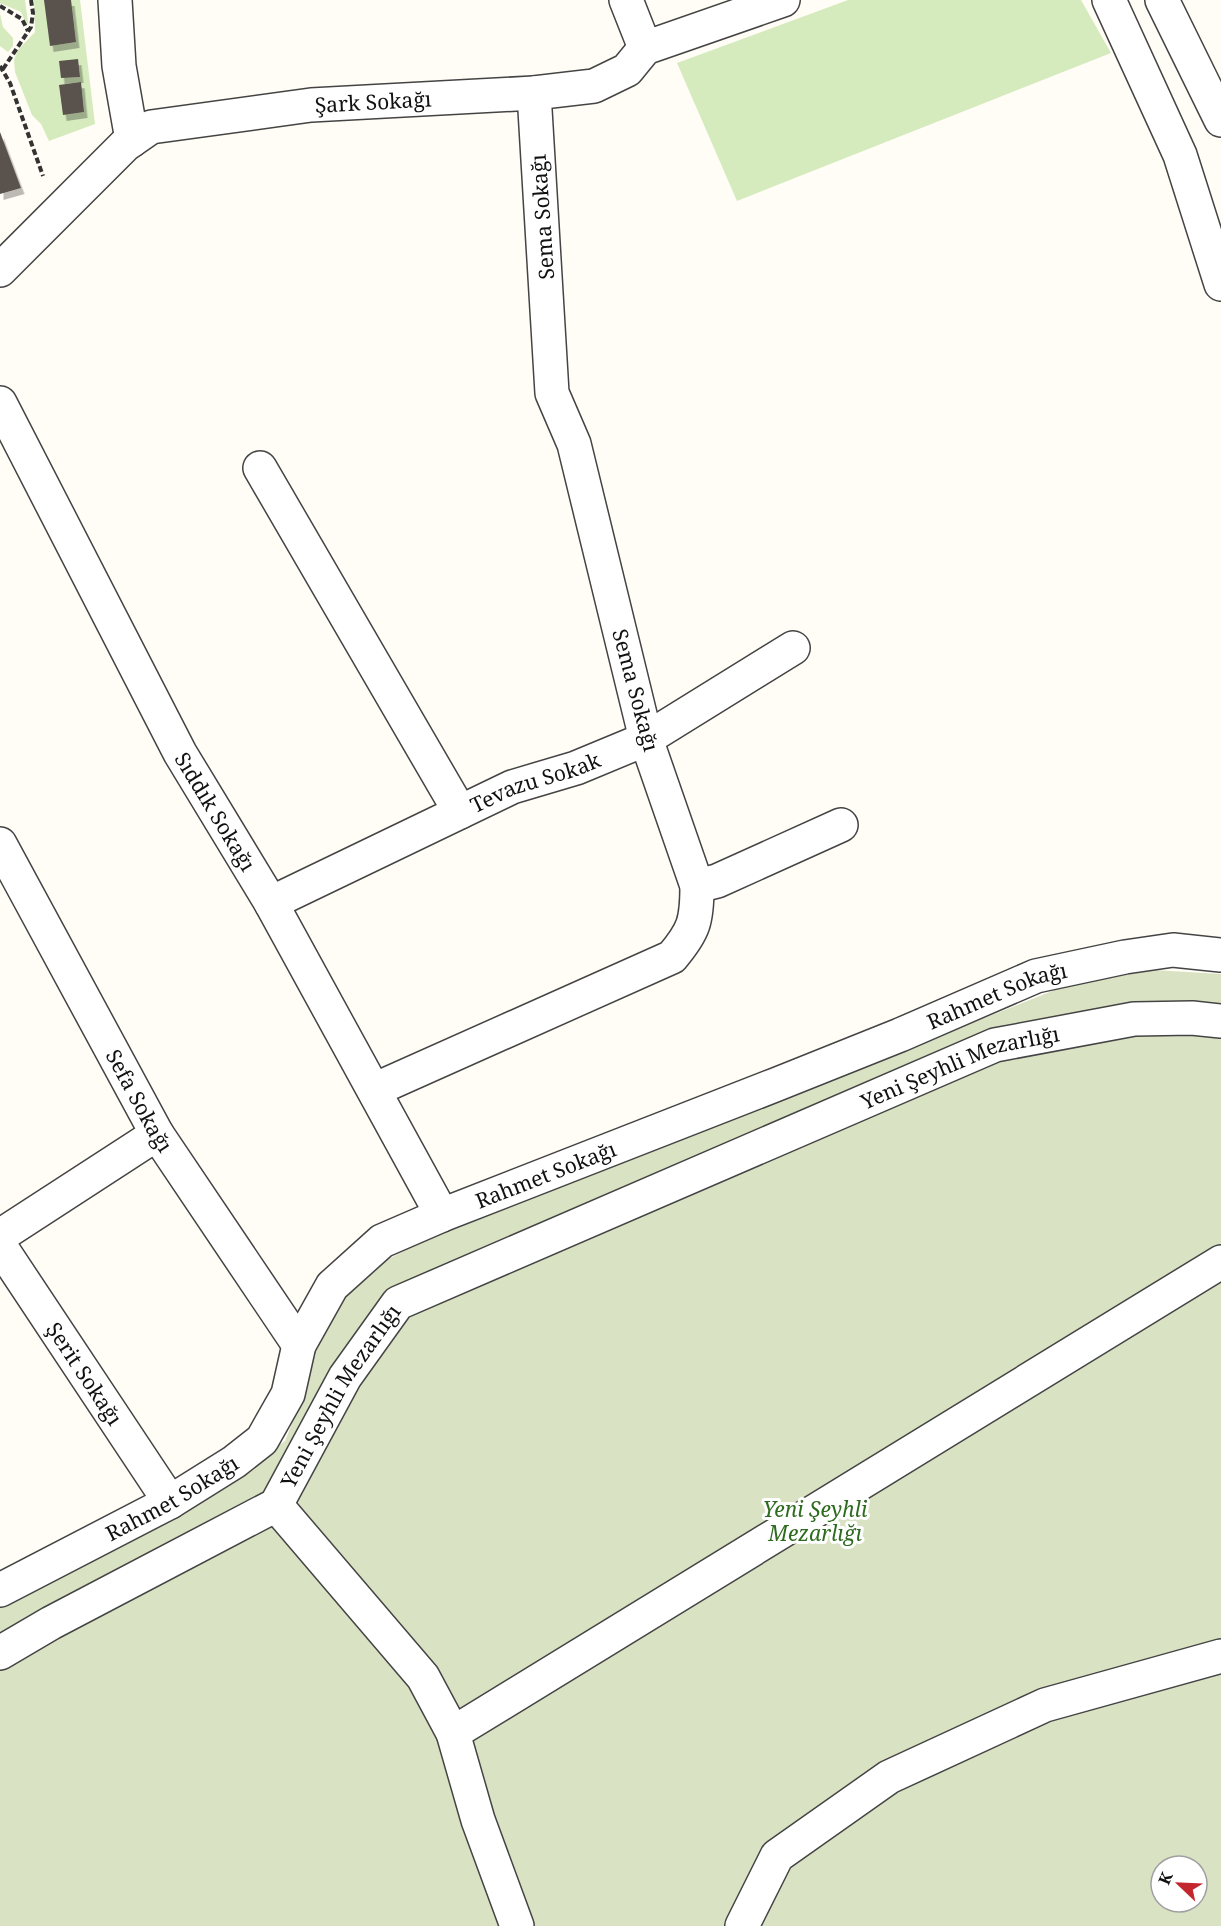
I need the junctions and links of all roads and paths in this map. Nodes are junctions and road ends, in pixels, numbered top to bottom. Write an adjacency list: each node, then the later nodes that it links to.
1 (31, 0): 8 (path)
2 (115, 0): 13 (street)
3 (626, 0): 9 (street)
4 (783, 0): 9 (street)
5 (1109, 0): 16 (street)
6 (1162, 0): 12 (street)
7 (0, 6): 8 (path)
8 (28, 32): 10 (path)
9 (645, 48): 11 (street, Şark Sokağı)
10 (1, 68): 14 (path)
11 (534, 93): 13 (street, Şark Sokağı); 20 (street, Sema Sokağı)
12 (1220, 116)
13 (132, 140): 14 (street, Şark Sokağı)
14 (56, 214): 15 (street, Şark Sokağı)
15 (0, 270)
16 (1221, 284)
17 (0, 403): 25 (street, Sıddık Sokağı)
18 (260, 468): 21 (street)
19 (793, 648): 20 (street, Tevazu Sokak)
20 (646, 739): 21 (street, Tevazu Sokak); 24 (street, Sema Sokağı)
21 (459, 812): 25 (street, Tevazu Sokak)
22 (841, 825): 24 (street)
23 (0, 844): 29 (street, Sefa Sokağı)
24 (697, 886): 28 (street, Sema Sokağı)
25 (271, 903): 28 (street, Sıddık Sokağı)
26 (1221, 955): 30 (street, Rahmet Sokağı)
27 (1221, 1022): 36 (street, Yeni Şeyhli Mezarlığı)
28 (374, 1090): 30 (street, Sıddık Sokağı)
29 (157, 1134): 31 (street); 34 (street, Sefa Sokağı)
30 (442, 1215): 34 (street, Rahmet Sokağı)
31 (0, 1236)
32 (0, 1246): 35 (street, Şerit Sokağı)
33 (1221, 1262): 40 (street)
34 (299, 1345): 35 (street, Rahmet Sokağı)
35 (170, 1502): 37 (street, Rahmet Sokağı)
36 (276, 1505): 38 (street, Yeni Şeyhli Mezarlığı); 40 (street, Yeni Şeyhli Mezarlığı)
37 (0, 1590)
38 (0, 1653)
39 (1221, 1656): 42 (street)
40 (453, 1733): 41 (street, Yeni Şeyhli Mezarlığı)
41 (517, 1926)
42 (742, 1926)

